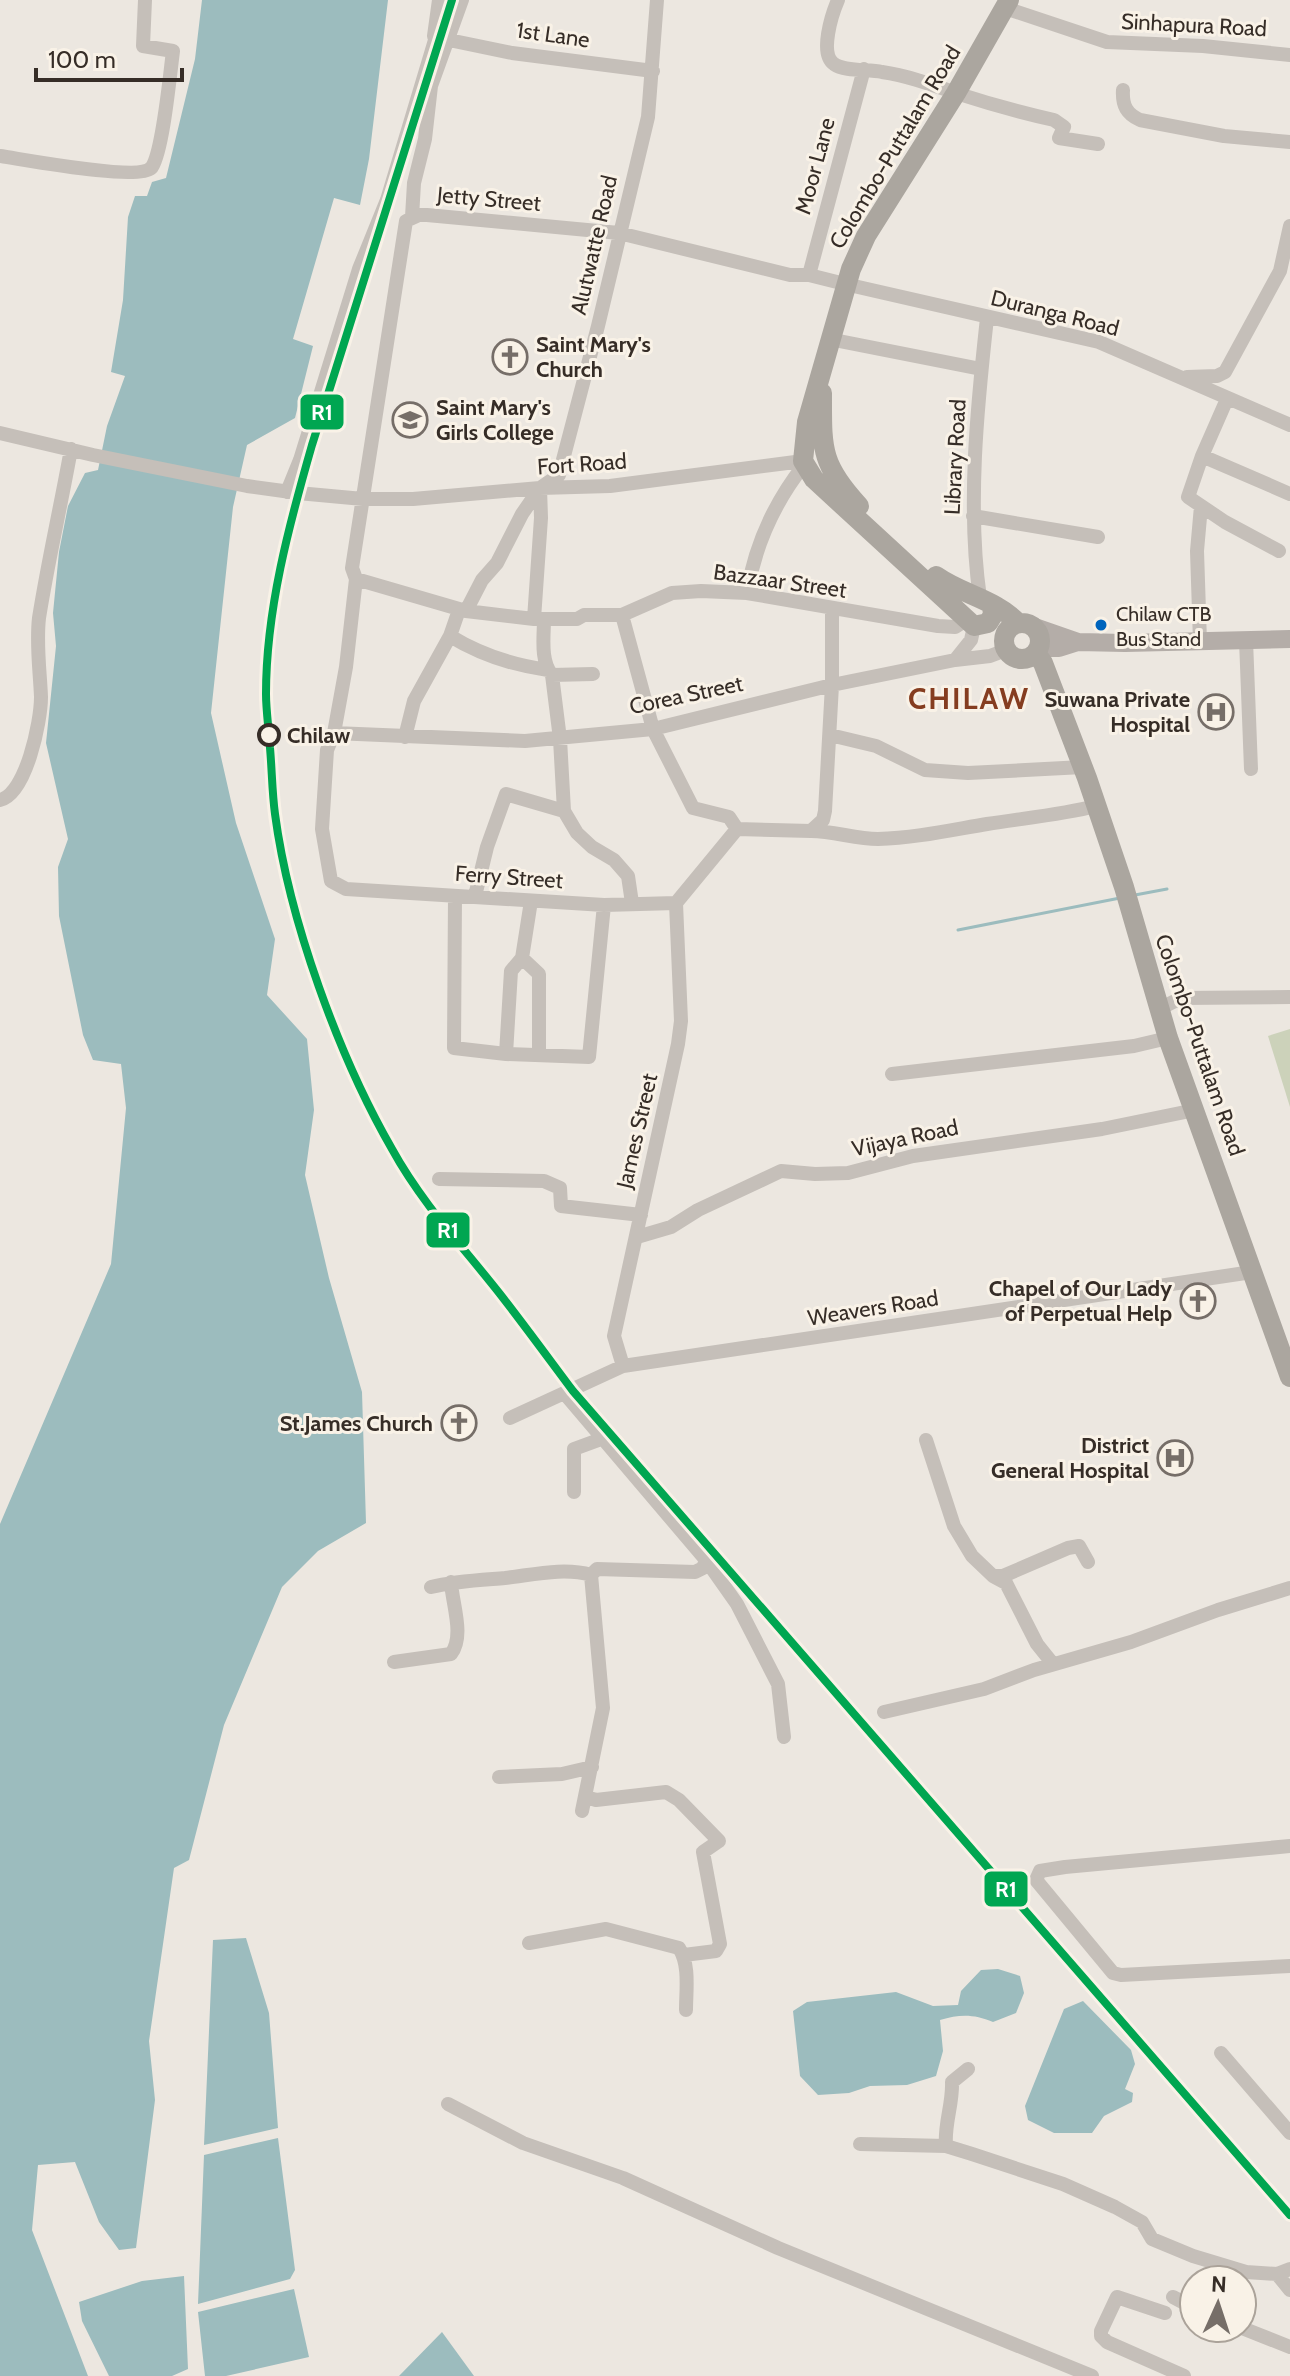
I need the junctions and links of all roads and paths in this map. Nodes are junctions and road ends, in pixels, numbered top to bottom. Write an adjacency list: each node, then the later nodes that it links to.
1 (145, 0): 15 (street)
2 (439, 0): 7 (street)
3 (462, 0): 7 (street)
4 (657, 0): 10 (street, Alutwatte Road)
5 (838, 0): 9 (street)
6 (1007, 4): 8 (street, Sinhapura Road); 12 (highway, Colombo-Puttalam Road)
7 (443, 42): 10 (street, 1st Lane); 16 (street); 33 (street)
8 (1290, 55)
9 (864, 69): 12 (street); 20 (street, Moor Lane)
10 (653, 71): 18 (street, Alutwatte Road)
11 (1123, 90): 13 (street)
12 (956, 93): 14 (street); 21 (highway, Colombo-Puttalam Road)
13 (1290, 142)
14 (1098, 144)
15 (0, 156)
16 (412, 217): 18 (street, Jetty Street); 35 (street, Jetty Street)
17 (1290, 226): 19 (street)
18 (619, 233): 20 (street, Jetty Street); 32 (street, Alutwatte Road)
19 (1286, 264): 25 (street)
20 (809, 275): 21 (street, Jetty Street)
21 (845, 284): 22 (street, Duranga Road); 23 (highway, Colombo-Puttalam Road)
22 (987, 318): 24 (street, Library Road); 25 (street, Duranga Road)
23 (829, 339): 24 (street); 31 (highway, Colombo-Puttalam Road)
24 (981, 369): 37 (street, Library Road)
25 (1179, 377): 26 (street, Duranga Road)
26 (1227, 399): 27 (street, Duranga Road); 30 (street)
27 (1290, 425)
28 (0, 433): 29 (street, Fort Road)
29 (71, 449): 33 (street, Fort Road); 66 (street)
30 (1202, 456): 34 (street); 36 (street)
31 (808, 459): 32 (street, Fort Road); 41 (street); 42 (highway); 47 (highway)
32 (540, 488): 35 (street, Fort Road); 44 (street, Alutwatte Road); 46 (street)
33 (287, 492): 35 (street, Fort Road)
34 (1290, 494)
35 (363, 499): 40 (street, Ferry Street)
36 (1201, 506): 39 (street); 53 (street)
37 (973, 516): 38 (street); 42 (street, Library Road)
38 (1098, 537)
39 (1279, 551)
40 (356, 579): 44 (street, Bazzaar Street); 60 (street, Ferry Street)
41 (747, 593): 43 (street, Bazzaar Street); 45 (street, Bazzaar Street)
42 (982, 601): 47 (highway); 48 (highway)
43 (832, 610): 47 (street, Bazzaar Street); 58 (street)
44 (462, 611): 46 (street, Bazzaar Street); 49 (street, Alutwatte Road)
45 (622, 615): 46 (street, Bazzaar Street); 59 (street)
46 (539, 619): 56 (street)
47 (970, 623): 55 (street)
48 (1025, 624): 52 (main road); 54 (highway, Colombo-Puttalam Road); 54 (highway)
49 (450, 636): 56 (street); 62 (street, Alutwatte Road)
50 (1290, 639): 51 (main road)
51 (1246, 640): 53 (main road); 65 (street)
52 (1078, 642): 53 (main road); 54 (main road)
53 (1200, 642)
54 (1025, 652): 55 (street, Corea Street); 64 (highway, Colombo-Puttalam Road)
55 (955, 660): 58 (street, Corea Street)
56 (550, 672): 57 (street); 63 (street)
57 (593, 674)
58 (832, 685): 59 (street, Corea Street); 61 (street)
59 (653, 729): 63 (street, Corea Street); 69 (street)
60 (334, 733): 62 (street, Corea Street); 71 (street, Ferry Street)
61 (830, 735): 64 (street); 70 (street)
62 (405, 737): 63 (street, Corea Street)
63 (560, 739): 68 (street)
64 (1083, 767): 67 (highway, Colombo-Puttalam Road)
65 (1251, 769)
66 (0, 800)
67 (1096, 806): 70 (street); 79 (highway, Colombo-Puttalam Road)
68 (564, 811): 72 (street); 74 (street)
69 (737, 829): 70 (street); 75 (street)
70 (811, 831)
71 (455, 896): 72 (street, Ferry Street); 81 (street)
72 (475, 896): 73 (street, Ferry Street)
73 (531, 901): 76 (street, Ferry Street); 77 (street)
74 (632, 903): 75 (street, Ferry Street); 76 (street, Ferry Street)
75 (676, 903): 86 (street, James Street)
76 (604, 905): 82 (street)
77 (522, 958): 81 (street); 82 (street)
78 (1290, 997): 79 (street)
79 (1159, 1009): 80 (highway, Colombo-Puttalam Road)
80 (1168, 1038): 83 (street); 84 (highway, Colombo-Puttalam Road)
81 (506, 1054): 82 (street)
82 (539, 1055)
83 (892, 1074)
84 (1195, 1110): 87 (street, Vijaya Road); 88 (highway, Colombo-Puttalam Road)
85 (439, 1179): 86 (street)
86 (641, 1215): 87 (street, James Street)
87 (637, 1237): 89 (street, James Street)
88 (1252, 1272): 89 (street, Weavers Road); 90 (highway, Colombo-Puttalam Road)
89 (623, 1366): 91 (street, Weavers Road)
90 (1290, 1377)
91 (565, 1394): 92 (street, Weavers Road); 93 (street)
92 (510, 1418)
93 (604, 1438): 95 (street); 96 (street)
94 (926, 1440): 99 (street)
95 (574, 1492)
96 (706, 1560): 98 (street); 106 (street)
97 (1088, 1562): 99 (street)
98 (591, 1575): 100 (street); 107 (street)
99 (993, 1576): 104 (street)
100 (451, 1582): 101 (street); 103 (street)
101 (431, 1587)
102 (1290, 1588): 104 (street)
103 (394, 1662)
104 (1053, 1664): 105 (street)
105 (884, 1712)
106 (784, 1737)
107 (592, 1767): 108 (street); 111 (street)
108 (499, 1777)
109 (1290, 1846): 112 (street)
110 (529, 1943): 111 (street)
111 (684, 1955): 113 (street)
112 (1290, 1966)
113 (686, 2010)
114 (1221, 2053): 117 (street)
115 (968, 2069): 119 (street)
116 (448, 2104): 127 (street)
117 (1290, 2133)
118 (860, 2144): 119 (street)
119 (946, 2146): 120 (street)
120 (1283, 2272): 121 (street)
121 (1290, 2290)
122 (1173, 2297): 123 (street)
123 (1178, 2300)
124 (1165, 2313): 128 (street)
125 (1258, 2334): 126 (street)
126 (1290, 2347)
127 (1092, 2376)
128 (1184, 2376)

